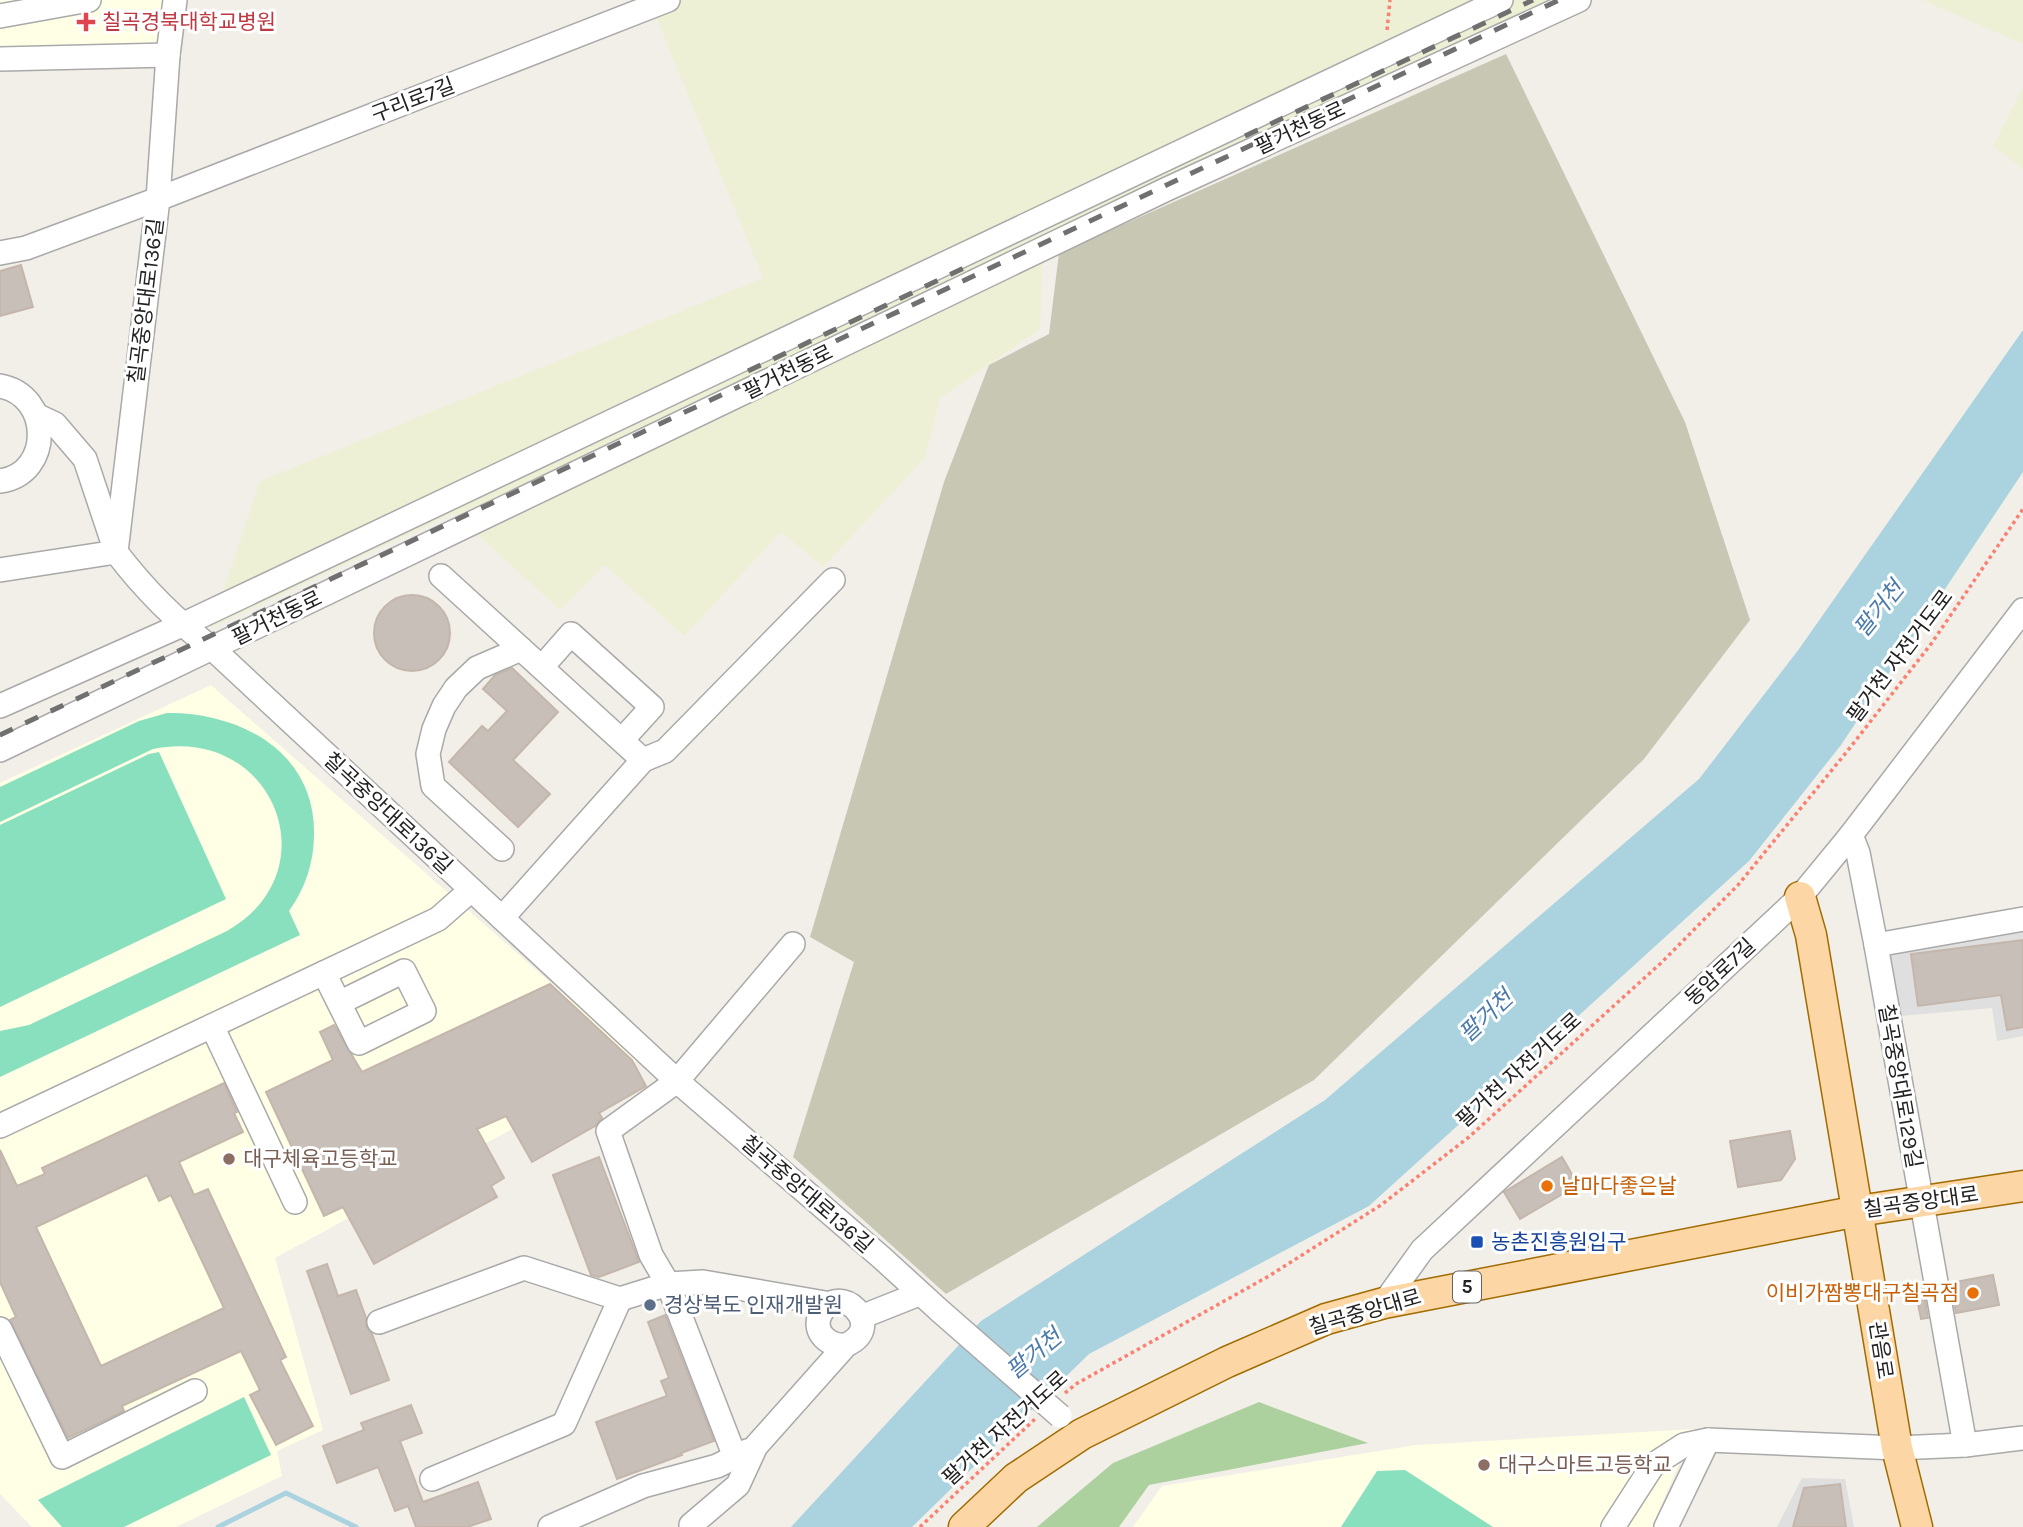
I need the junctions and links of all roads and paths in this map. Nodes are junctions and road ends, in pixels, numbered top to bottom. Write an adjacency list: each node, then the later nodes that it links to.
1 (89, 0): 7 (street)
2 (175, 0): 9 (street, 칠곡중앙대로136길)
3 (668, 0): 11 (street, 구리로7길)
4 (1390, 0): 8 (path)
5 (1501, 0): 22 (street, 팔거천동로)
6 (1579, 0): 23 (street, 팔거천동로)
7 (0, 16)
8 (1388, 30)
9 (168, 55): 10 (street); 11 (street, 칠곡중앙대로136길)
10 (0, 59)
11 (158, 199): 12 (street, 구리로7길); 17 (street, 칠곡중앙대로136길)
12 (0, 253)
13 (0, 386): 14 (street)
14 (38, 416): 15 (street); 17 (street)
15 (0, 481)
16 (2023, 509): 57 (path, 팔거천 자전거도로)
17 (116, 552): 18 (street); 22 (street, 칠곡중앙대로136길)
18 (0, 570)
19 (441, 576): 24 (street)
20 (833, 580): 29 (street)
21 (2023, 611): 30 (street, 동암로7길)
22 (182, 625): 23 (street, 칠곡중앙대로136길); 26 (street, 팔거천동로)
23 (213, 649): 28 (street, 팔거천동로); 32 (street, 칠곡중앙대로136길)
24 (521, 649): 25 (street); 31 (street)
25 (542, 667): 27 (street); 27 (street)
26 (0, 706)
27 (622, 740): 29 (street)
28 (0, 750)
29 (643, 760): 34 (street)
30 (1852, 835): 33 (street, 동암로7길); 37 (street, 칠곡중앙대로129길)
31 (502, 849)
32 (471, 890): 34 (street, 칠곡중앙대로136길); 38 (street)
33 (1800, 897): 46 (main road, 관음로); 50 (street, 동암로7길)
34 (502, 918): 41 (street, 칠곡중앙대로136길)
35 (2023, 919): 37 (street)
36 (793, 944): 41 (street)
37 (1876, 945): 45 (street, 칠곡중앙대로129길)
38 (324, 973): 39 (street); 40 (street)
39 (339, 1003)
40 (212, 1026): 42 (street); 44 (street)
41 (677, 1081): 47 (street); 48 (street, 칠곡중앙대로136길)
42 (0, 1126)
43 (2023, 1186): 45 (main road, 칠곡중앙대로 / 5)
44 (295, 1202)
45 (1921, 1202): 46 (main road, 칠곡중앙대로 / 5); 60 (street, 칠곡중앙대로129길)
46 (1858, 1210): 50 (main road, 칠곡중앙대로 / 5); 62 (main road, 관음로)
47 (668, 1284): 49 (street); 51 (street); 63 (street)
48 (919, 1294): 52 (street); 57 (street, 칠곡중앙대로136길, bridge)
49 (620, 1299): 53 (street); 64 (street)
50 (1384, 1303): 57 (main road, 칠곡중앙대로 / 5)
51 (831, 1304): 52 (street); 55 (street)
52 (861, 1317): 55 (street)
53 (379, 1322)
54 (0, 1329): 56 (street)
55 (846, 1345): 61 (street)
56 (195, 1391)
57 (1060, 1416): 67 (path, 팔거천 자전거도로); 68 (main road, 칠곡중앙대로 / 5)
58 (2023, 1438): 60 (street)
59 (1708, 1440): 62 (street); 69 (street); 70 (street)
60 (1965, 1445): 62 (street)
61 (756, 1446): 63 (street); 65 (street)
62 (1896, 1448): 71 (main road, 관음로)
63 (735, 1457): 66 (street)
64 (432, 1479)
65 (691, 1525)
66 (550, 1527)
67 (920, 1527)
68 (964, 1527)
69 (1613, 1527)
70 (1666, 1527)
71 (1917, 1527)

